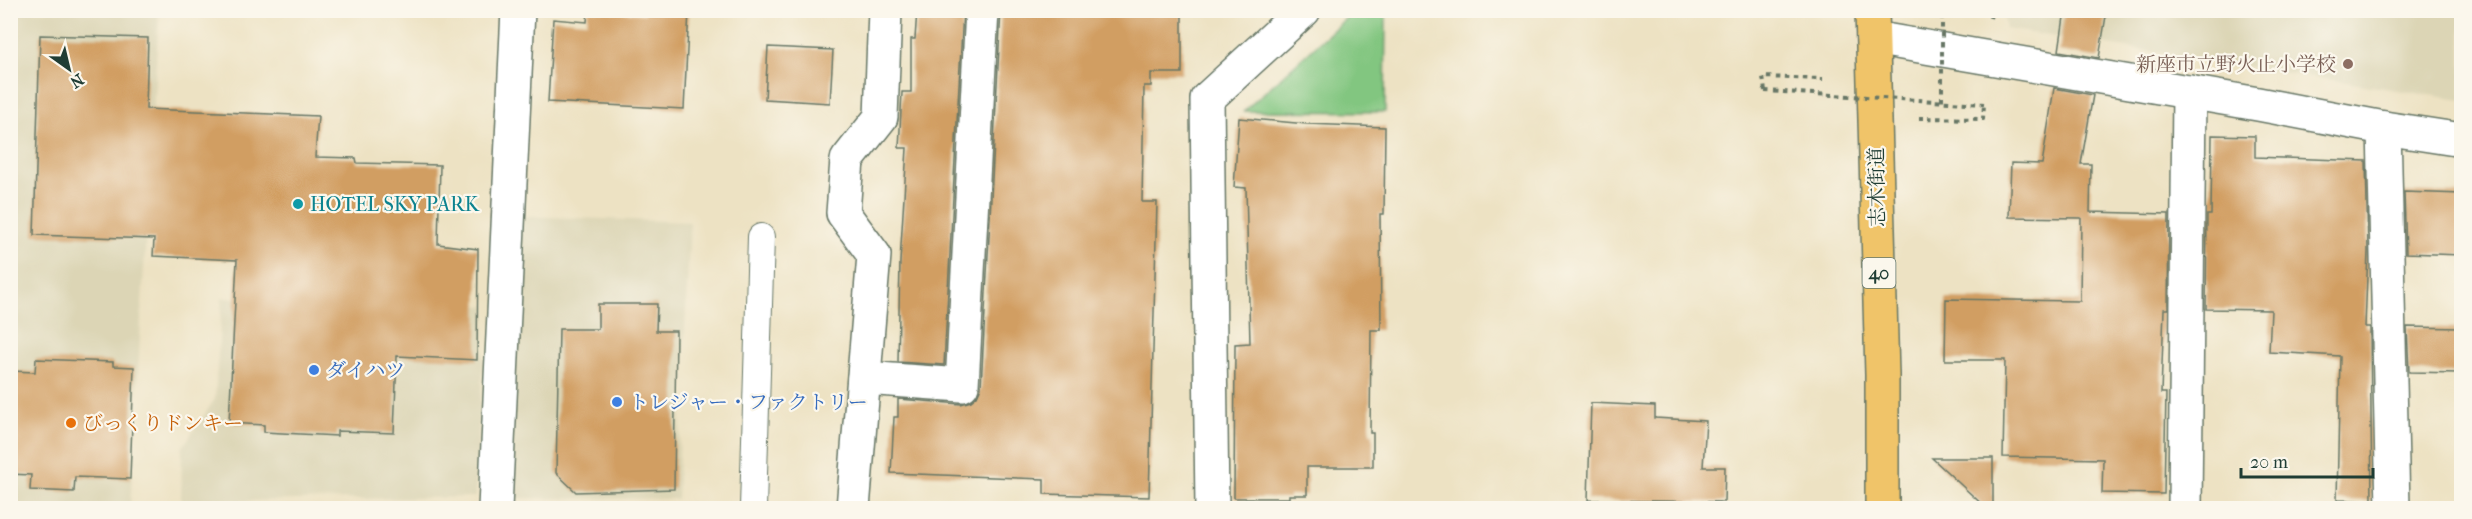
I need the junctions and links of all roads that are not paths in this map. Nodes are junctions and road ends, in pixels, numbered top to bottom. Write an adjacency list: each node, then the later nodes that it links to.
1 (518, 10): 11 (street)
2 (885, 10): 10 (street)
3 (982, 10): 10 (street)
4 (1304, 10): 14 (street)
5 (1873, 24): 6 (street); 15 (main road, 志木街道 / 40)
6 (2189, 92): 7 (street); 16 (street)
7 (2384, 128): 8 (street); 17 (street)
8 (2462, 140)
9 (761, 237): 12 (lane)
10 (864, 378): 13 (street)
11 (495, 508)
12 (753, 508)
13 (853, 508)
14 (1212, 508)
15 (1882, 508)
16 (2186, 508)
17 (2393, 508)

